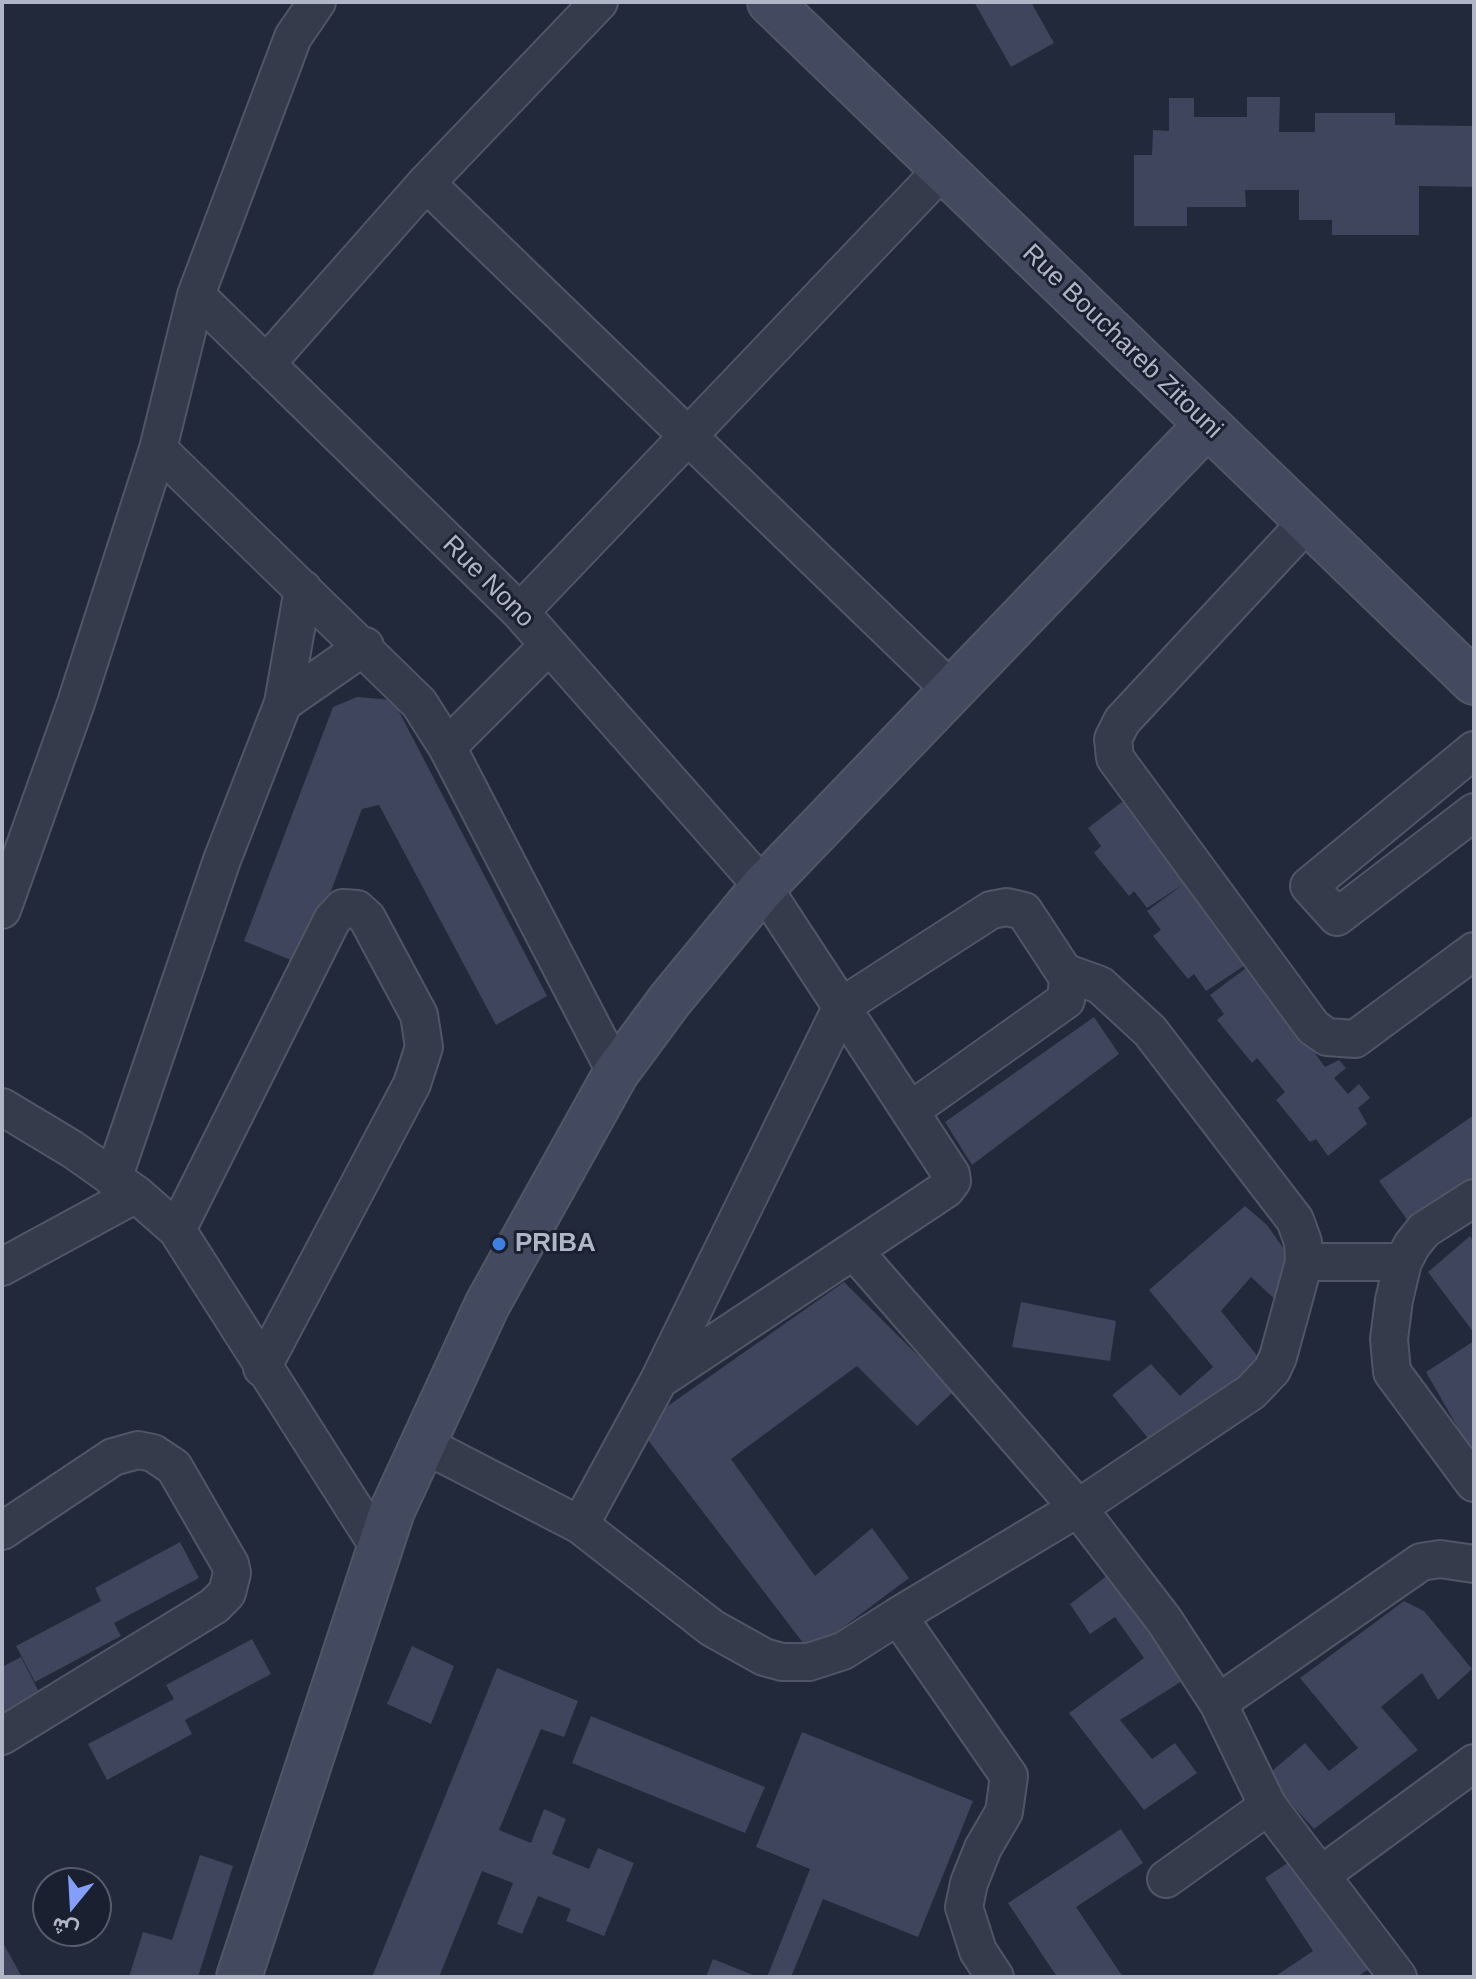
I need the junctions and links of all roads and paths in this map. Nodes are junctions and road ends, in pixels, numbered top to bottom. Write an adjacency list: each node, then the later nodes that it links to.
1 (317, 2): 4 (street)
2 (599, 2): 6 (street)
3 (770, 2): 5 (street, Rue Bouchareb Zitouni)
4 (295, 19): 7 (street)
5 (943, 169): 9 (street, Rue Bouchareb Zitouni); 10 (street)
6 (426, 183): 8 (street); 10 (street)
7 (196, 295): 8 (street, Rue Nono); 11 (street)
8 (266, 364): 14 (street, Rue Nono)
9 (1207, 425): 12 (street, Rue Bouchareb Zitouni); 18 (street)
10 (691, 437): 14 (street); 18 (street)
11 (158, 449): 13 (street); 24 (street)
12 (1310, 519): 17 (street, Rue Bouchareb Zitouni); 25 (street)
13 (303, 589): 16 (street); 19 (street)
14 (520, 612): 15 (street, Rue Nono)
15 (549, 645): 20 (street); 23 (street, Rue Nono)
16 (365, 646): 19 (street); 20 (street)
17 (1474, 682)
18 (952, 691): 23 (street)
19 (283, 703): 31 (street)
20 (447, 747): 28 (street)
21 (1474, 750): 22 (street)
22 (1474, 812)
23 (763, 887): 27 (street, Rue Nono); 28 (street)
24 (2, 910)
25 (1474, 951)
26 (1064, 972): 27 (street); 30 (street); 35 (street)
27 (842, 1006): 30 (street, Rue Nono); 39 (street)
28 (616, 1073): 40 (street)
29 (2, 1107): 31 (street)
30 (911, 1110): 34 (street, Rue Nono)
31 (125, 1186): 33 (street); 37 (street)
32 (1474, 1198): 36 (street)
33 (177, 1230): 38 (street); 38 (street)
34 (855, 1252): 39 (street); 42 (street)
35 (1304, 1262): 36 (street); 42 (street)
36 (1403, 1262): 41 (street)
37 (2, 1267)
38 (262, 1368): 45 (street)
39 (659, 1380): 43 (street)
40 (423, 1444): 43 (street); 45 (street)
41 (1474, 1483)
42 (1078, 1508): 47 (street); 48 (street)
43 (580, 1525): 47 (street)
44 (2, 1531): 49 (street)
45 (380, 1549): 54 (street)
46 (1474, 1564): 48 (street)
47 (898, 1616): 55 (street)
48 (1218, 1703): 51 (street)
49 (2, 1736)
50 (1474, 1763): 52 (street)
51 (1268, 1806): 52 (street); 53 (street)
52 (1321, 1875): 56 (street)
53 (1166, 1879)
54 (239, 1977)
55 (995, 1977)
56 (1398, 1977)

